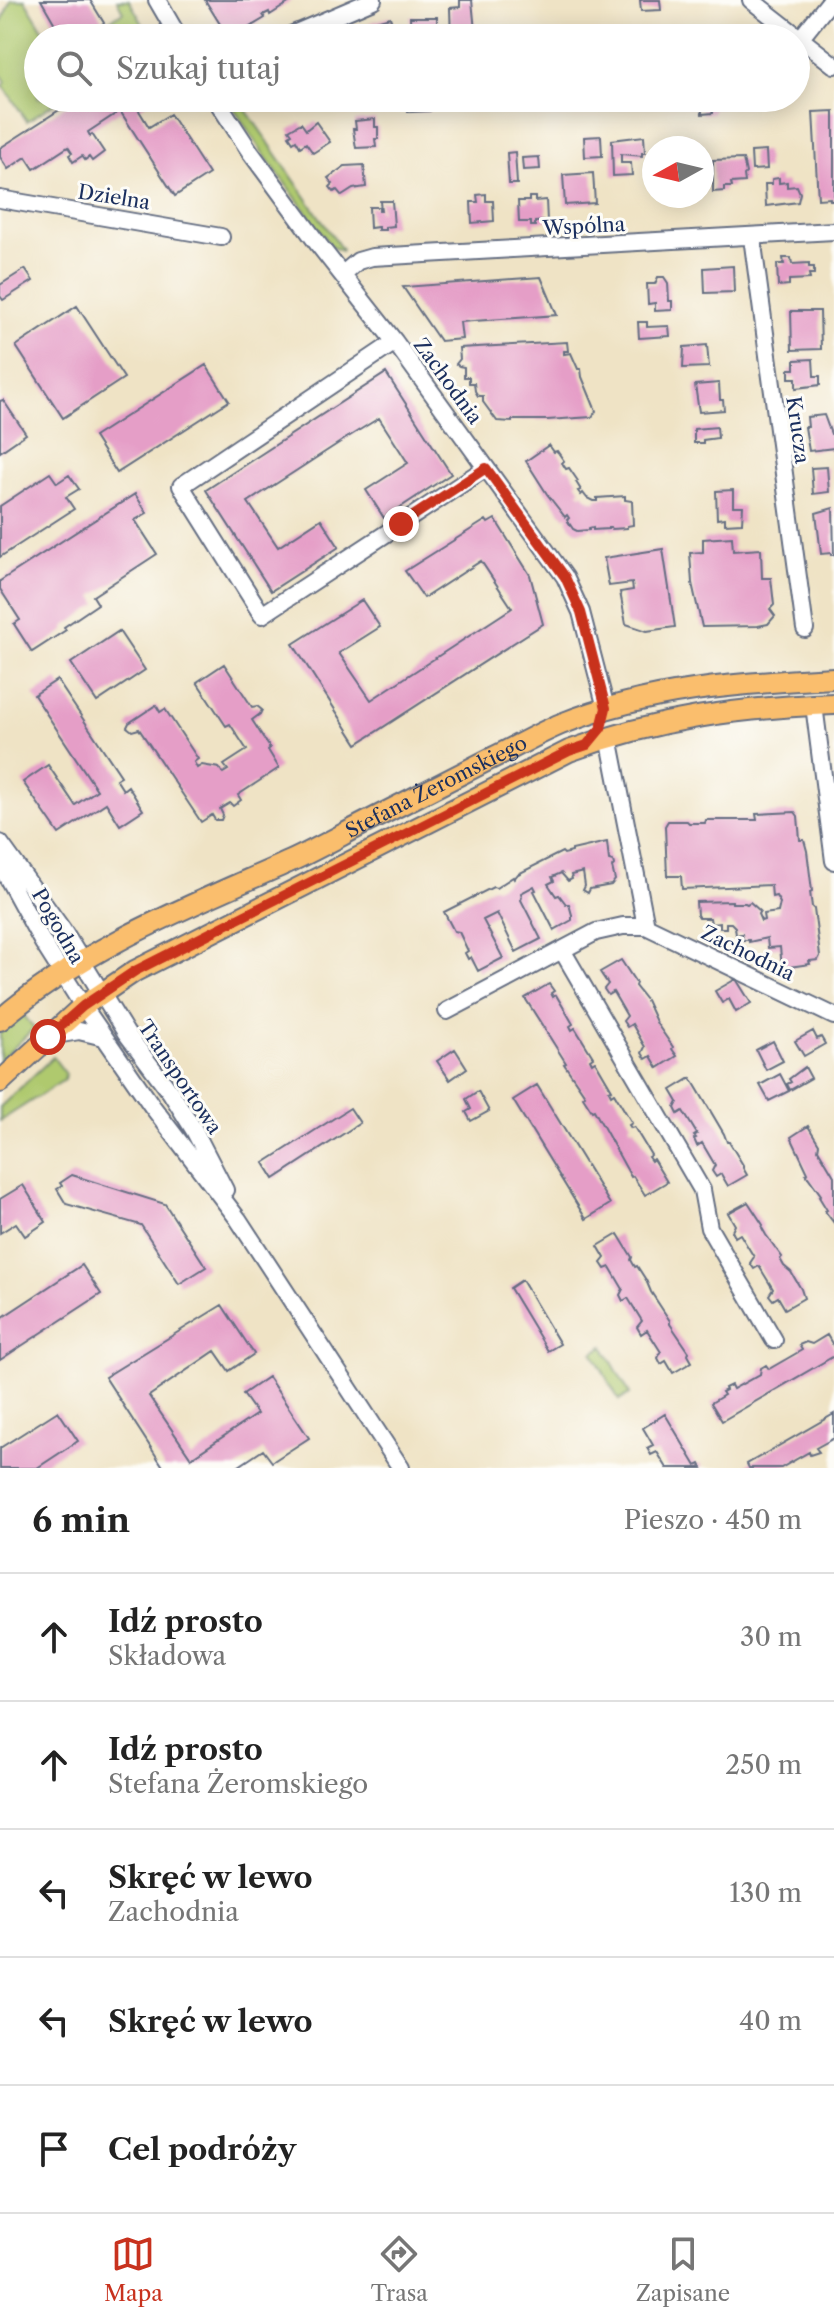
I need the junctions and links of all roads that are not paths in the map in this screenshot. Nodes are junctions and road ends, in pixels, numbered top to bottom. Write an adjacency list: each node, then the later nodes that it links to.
1 (157, 0): 5 (street)
2 (373, 0): 6 (street)
3 (751, 0): 7 (street)
4 (831, 0): 8 (street)
5 (171, 24)
6 (317, 24)
7 (781, 24)
8 (810, 26)
9 (810, 47): 10 (street)
10 (834, 65)
11 (224, 112): 16 (street, Zachodnia)
12 (0, 199): 14 (street, Dzielna)
13 (834, 231): 15 (street, Wspólna)
14 (221, 237)
15 (752, 237): 16 (street, Wspólna); 19 (street, Krucza)
16 (343, 274): 17 (street, Zachodnia)
17 (395, 342): 18 (street, Zachodnia); 18 (street)
18 (486, 468): 22 (street, Zachodnia)
19 (805, 629)
20 (834, 678): 22 (main road, Stefana Żeromskiego)
21 (824, 705): 23 (main road, Stefana Żeromskiego); 26 (street)
22 (606, 708): 24 (main road); 30 (main road, Stefana Żeromskiego)
23 (609, 737): 24 (main road, Stefana Żeromskiego); 28 (street)
24 (587, 745): 31 (main road, Stefana Żeromskiego)
25 (0, 843): 30 (street, Pogodna)
26 (834, 861)
27 (0, 864): 32 (street, Pogodna)
28 (646, 926): 29 (street); 36 (street, Zachodnia)
29 (562, 950): 35 (street); 43 (street)
30 (82, 962): 32 (main road, Stefana Żeromskiego); 33 (street, Transportowa)
31 (135, 971): 33 (main road, Stefana Żeromskiego); 38 (street)
32 (63, 974): 34 (street, Pogodna); 37 (main road, Stefana Żeromskiego)
33 (101, 993): 34 (main road, Stefana Żeromskiego); 38 (street, Transportowa)
34 (83, 1006): 39 (main road, Stefana Żeromskiego); 40 (street, Transportowa)
35 (447, 1011)
36 (834, 1016)
37 (0, 1020)
38 (121, 1026): 42 (street, Transportowa)
39 (48, 1037): 40 (street); 41 (main road, Stefana Żeromskiego)
40 (104, 1037): 42 (street, Transportowa)
41 (0, 1082)
42 (238, 1219): 44 (street, Transportowa)
43 (774, 1340)
44 (401, 1468)

